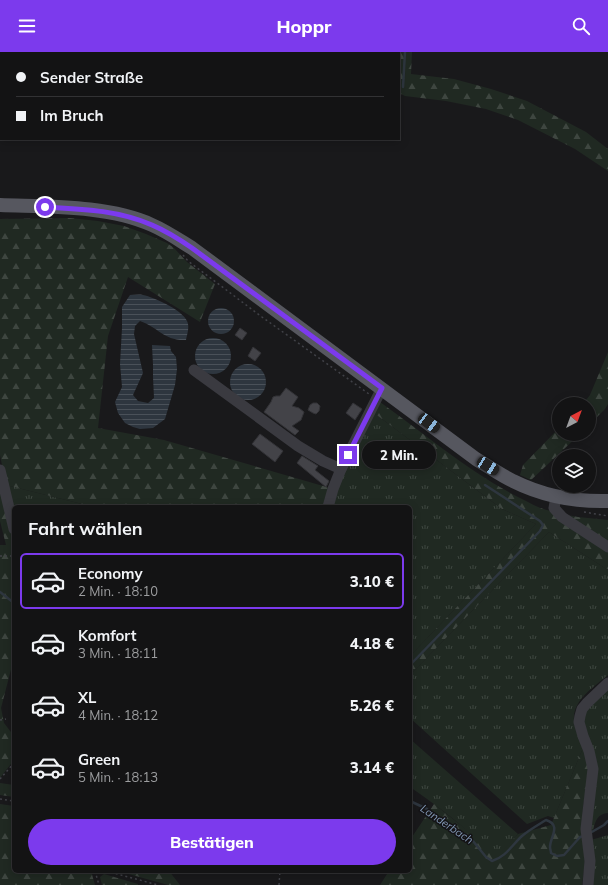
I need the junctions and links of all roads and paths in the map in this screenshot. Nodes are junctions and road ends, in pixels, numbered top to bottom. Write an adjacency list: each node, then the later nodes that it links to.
1 (0, 205): 4 (main road)
2 (179, 252): 4 (path)
3 (194, 370): 5 (street)
4 (379, 394): 5 (street); 7 (main road)
5 (341, 469): 9 (street)
6 (0, 470): 10 (street)
7 (556, 497): 8 (main road); 11 (street)
8 (608, 501)
9 (329, 505)
10 (12, 521)
11 (608, 547)
12 (0, 556): 13 (path)
13 (12, 556)
14 (608, 683): 27 (street)
15 (6, 719): 16 (path)
16 (0, 720)
17 (12, 765): 18 (path)
18 (0, 779)
19 (0, 799): 20 (path)
20 (12, 801)
21 (96, 873): 24 (path)
22 (113, 873): 25 (path)
23 (280, 873): 26 (path)
24 (99, 885)
25 (158, 885)
26 (279, 885)
27 (588, 885)

